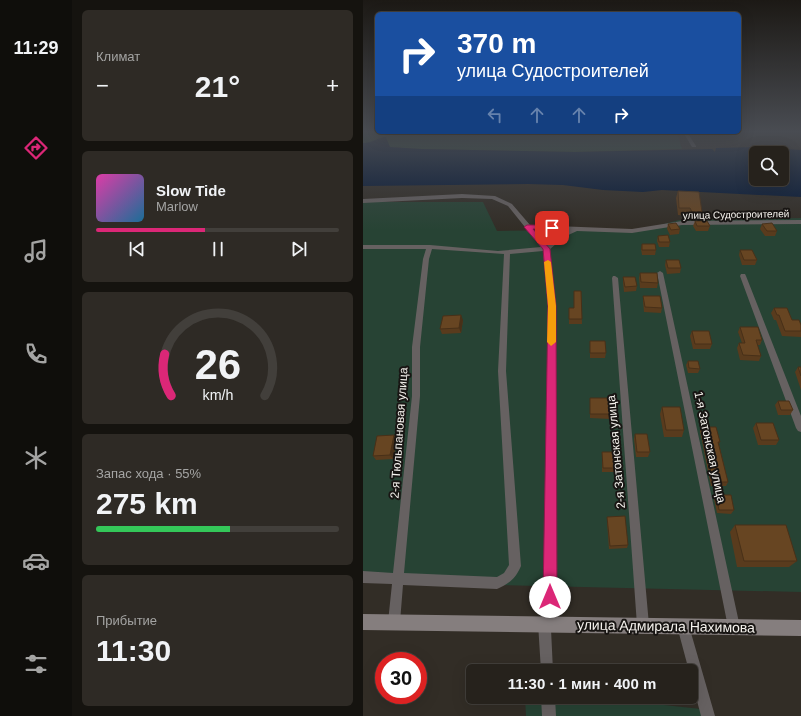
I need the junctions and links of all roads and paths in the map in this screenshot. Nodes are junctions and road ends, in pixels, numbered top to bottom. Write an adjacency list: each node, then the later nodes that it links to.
1 (363, 201): 3 (street)
2 (801, 222): 4 (street, улица Судостроителей)
3 (527, 227): 4 (street, улица Судостроителей); 7 (street)
4 (576, 229): 7 (street)
5 (366, 247): 6 (street); 9 (street)
6 (430, 247): 8 (street); 15 (street, 2-я Тюльпановая улица)
7 (546, 249): 8 (street); 18 (street)
8 (507, 253): 15 (street)
9 (363, 254)
10 (660, 273): 21 (street, 1-я Затонская улица)
11 (743, 276): 13 (street)
12 (615, 278): 19 (street, 2-я Затонская улица)
13 (801, 428)
14 (363, 576): 15 (street)
15 (398, 579): 17 (street, 2-я Тюльпановая улица)
16 (363, 622): 17 (main road, улица Адмирала Нахимова)
17 (394, 622): 18 (main road, улица Адмирала Нахимова)
18 (547, 623): 19 (main road, улица Адмирала Нахимова); 23 (street)
19 (643, 625): 20 (main road, улица Адмирала Нахимова)
20 (683, 626): 21 (main road, улица Адмирала Нахимова); 26 (street)
21 (734, 627): 22 (main road, улица Адмирала Нахимова)
22 (801, 628)
23 (547, 664)
24 (548, 704): 25 (street)
25 (549, 716)
26 (708, 716)

